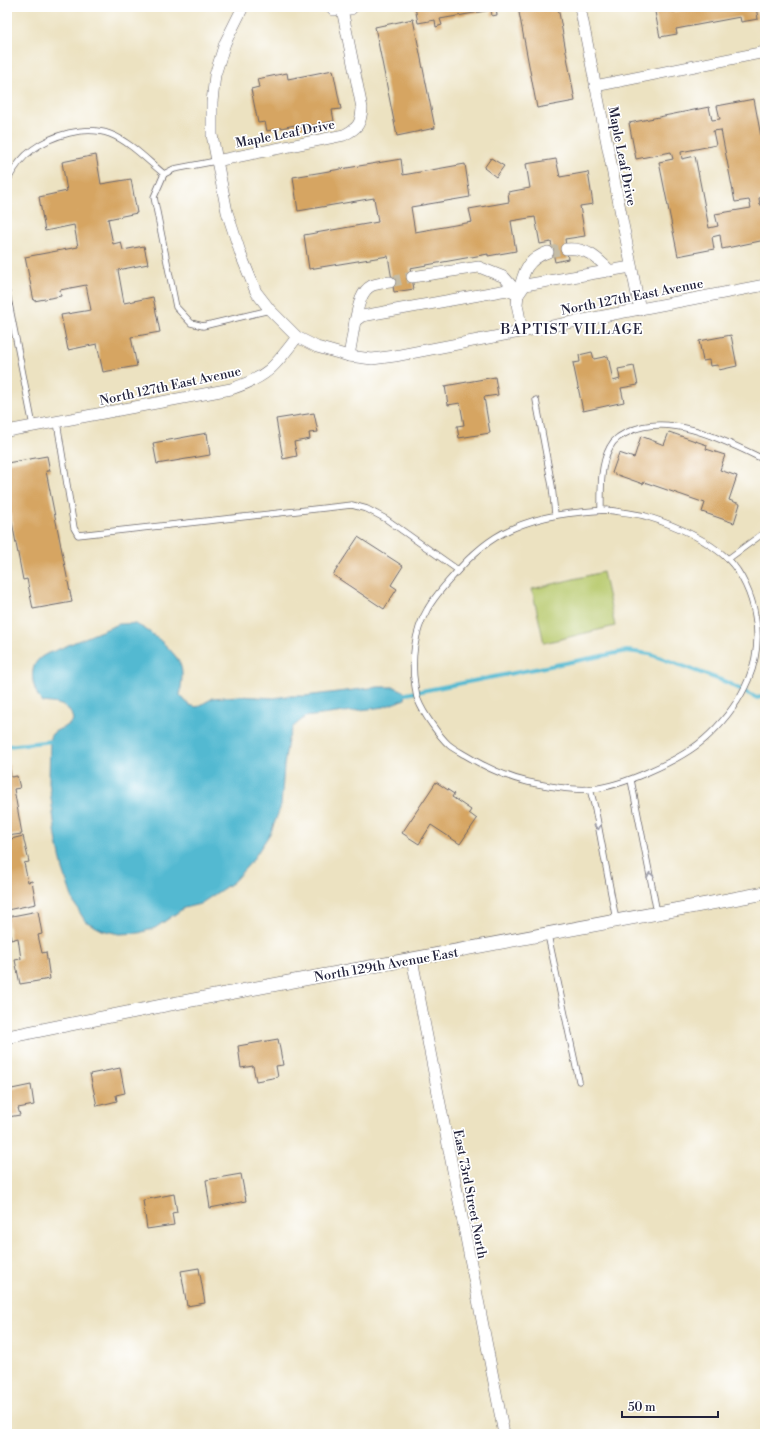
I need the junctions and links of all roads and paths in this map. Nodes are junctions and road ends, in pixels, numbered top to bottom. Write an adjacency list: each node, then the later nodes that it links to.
1 (243, 7): 7 (street)
2 (331, 7): 4 (street, Maple Leaf Drive)
3 (580, 7): 6 (street, Maple Leaf Drive)
4 (348, 8): 7 (street, Maple Leaf Drive)
5 (765, 52): 6 (street)
6 (595, 86): 12 (street, Maple Leaf Drive)
7 (216, 161): 8 (lane); 19 (street)
8 (164, 174): 9 (lane); 19 (lane)
9 (7, 181)
10 (566, 249): 13 (street)
11 (548, 252): 18 (street)
12 (631, 267): 13 (street); 20 (street, Maple Leaf Drive)
13 (610, 271): 18 (street)
14 (412, 278): 18 (street)
15 (390, 282): 21 (street)
16 (765, 285): 20 (street, North 127th East Avenue)
17 (7, 293): 27 (lane)
18 (518, 294): 21 (street); 22 (street)
19 (270, 310): 23 (street)
20 (640, 310): 22 (street, North 127th East Avenue)
21 (355, 320): 24 (street)
22 (522, 331): 24 (street, North 127th East Avenue)
23 (297, 336): 24 (street, North 127th East Avenue); 26 (street, North 127th East Avenue)
24 (349, 356)
25 (536, 400): 31 (lane)
26 (57, 422): 27 (street, North 127th East Avenue); 34 (lane)
27 (33, 426): 28 (street, North 127th East Avenue)
28 (7, 431)
29 (765, 460): 30 (lane)
30 (601, 510): 31 (lane); 33 (lane)
31 (555, 514): 34 (lane)
32 (765, 532): 33 (lane)
33 (728, 559): 35 (lane)
34 (458, 570): 36 (lane)
35 (631, 780): 36 (lane); 38 (lane, one-way to 35)
36 (590, 789): 39 (lane, one-way to 39)
37 (765, 894): 38 (street, North 129th Avenue East)
38 (657, 913): 39 (street, North 129th Avenue East)
39 (616, 920): 40 (street, North 129th Avenue East)
40 (548, 935): 41 (street, North 129th Avenue East); 43 (lane)
41 (412, 959): 42 (street, North 129th Avenue East); 44 (street, East 73rd Street North)
42 (7, 1037)
43 (578, 1081)
44 (504, 1434)

